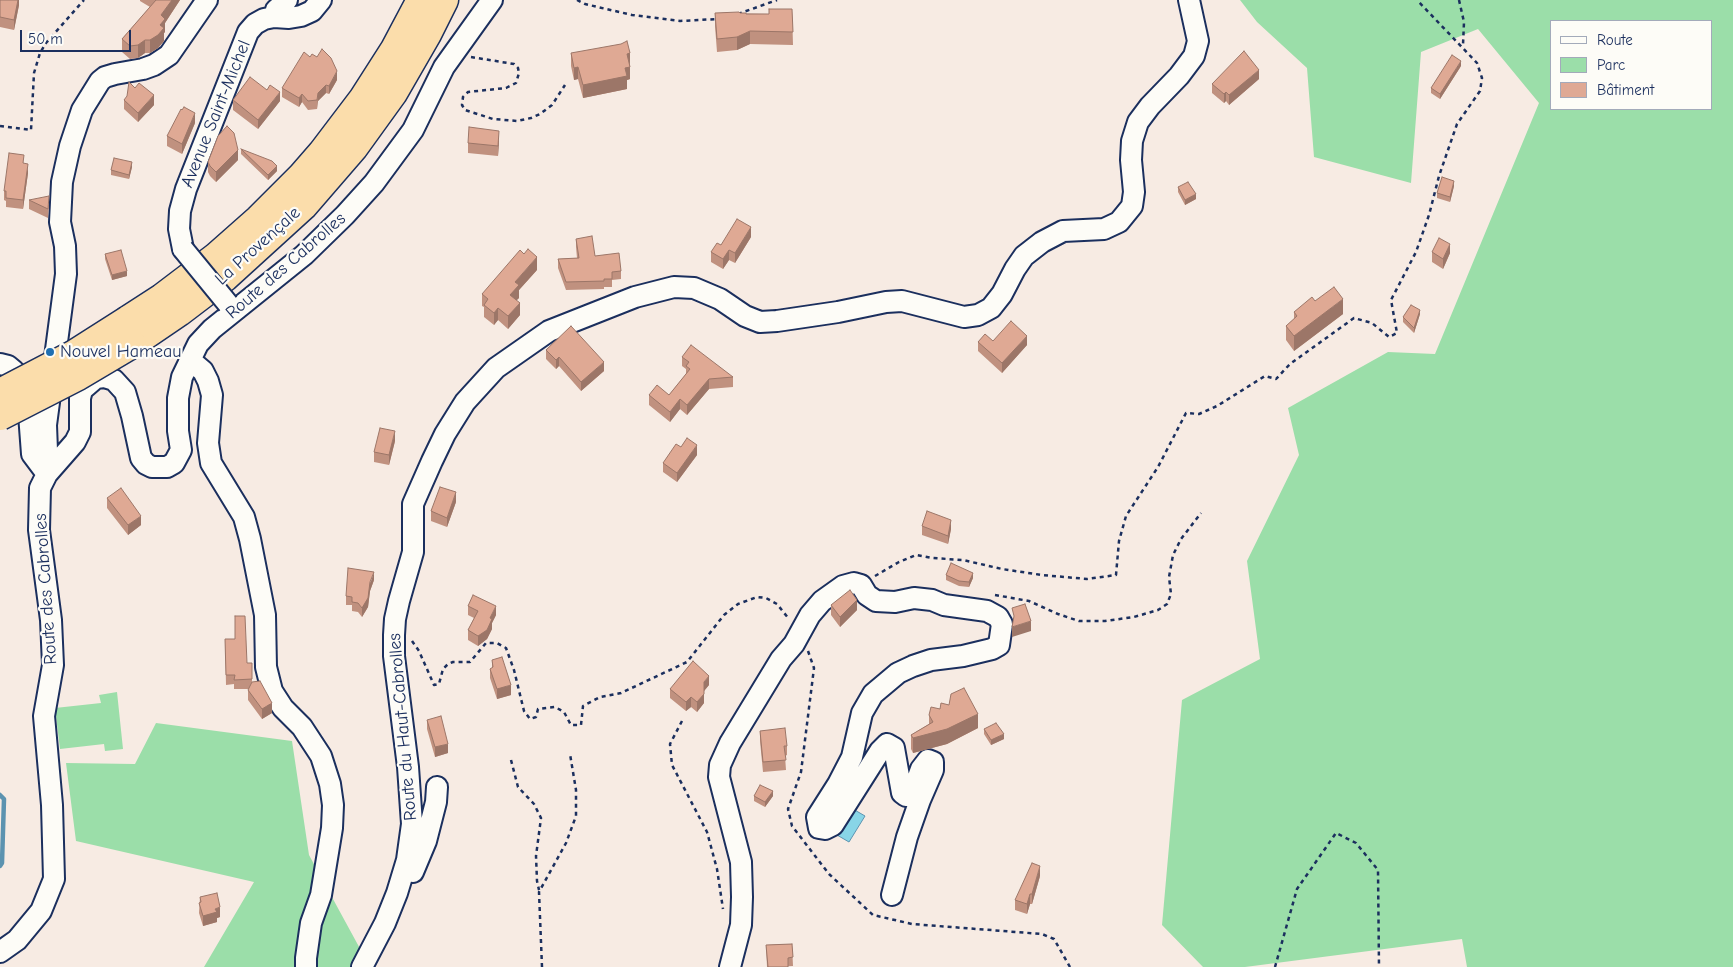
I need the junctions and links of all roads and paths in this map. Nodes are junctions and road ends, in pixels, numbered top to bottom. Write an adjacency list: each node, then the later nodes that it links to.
1 (84, 0): 19 (path)
2 (207, 0): 26 (street)
3 (287, 0): 14 (street)
4 (321, 0): 14 (street, Avenue Saint-Michel)
5 (421, 0): 21 (highway, La Provençale)
6 (444, 0): 21 (highway, La Provençale)
7 (492, 0): 17 (street, Route des Cabrolles)
8 (577, 0): 15 (path)
9 (777, 0): 13 (path)
10 (1189, 0): 36 (street, Route du Haut-Cabrolles)
11 (1417, 0): 16 (path)
12 (1459, 0): 16 (path)
13 (735, 15)
14 (274, 17): 20 (street, Avenue Saint-Michel, bridge)
15 (726, 18)
16 (1462, 46): 28 (path)
17 (453, 53): 18 (path); 20 (street, Route des Cabrolles)
18 (565, 84)
19 (0, 126)
20 (231, 308): 22 (street, Route des Cabrolles)
21 (130, 332): 24 (highway, La Provençale, bridge); 25 (highway, La Provençale, bridge)
22 (190, 360): 26 (street, Route des Cabrolles); 41 (street)
23 (0, 364): 26 (street)
24 (0, 393)
25 (0, 416)
26 (51, 469): 40 (street, Route des Cabrolles)
27 (1200, 513): 29 (path)
28 (861, 585): 31 (street); 38 (street)
29 (990, 595)
30 (408, 636): 31 (path)
31 (797, 639): 44 (street); 45 (path)
32 (682, 721): 39 (path)
33 (570, 754): 37 (path)
34 (511, 760): 37 (path)
35 (437, 786): 36 (street)
36 (402, 878): 42 (street, Route du Haut-Cabrolles)
37 (539, 892): 43 (path)
38 (892, 895)
39 (724, 912)
40 (0, 952)
41 (306, 967)
42 (363, 967)
43 (542, 967)
44 (730, 967)
45 (1070, 967)
46 (1275, 967): 47 (path)
47 (1379, 967)

